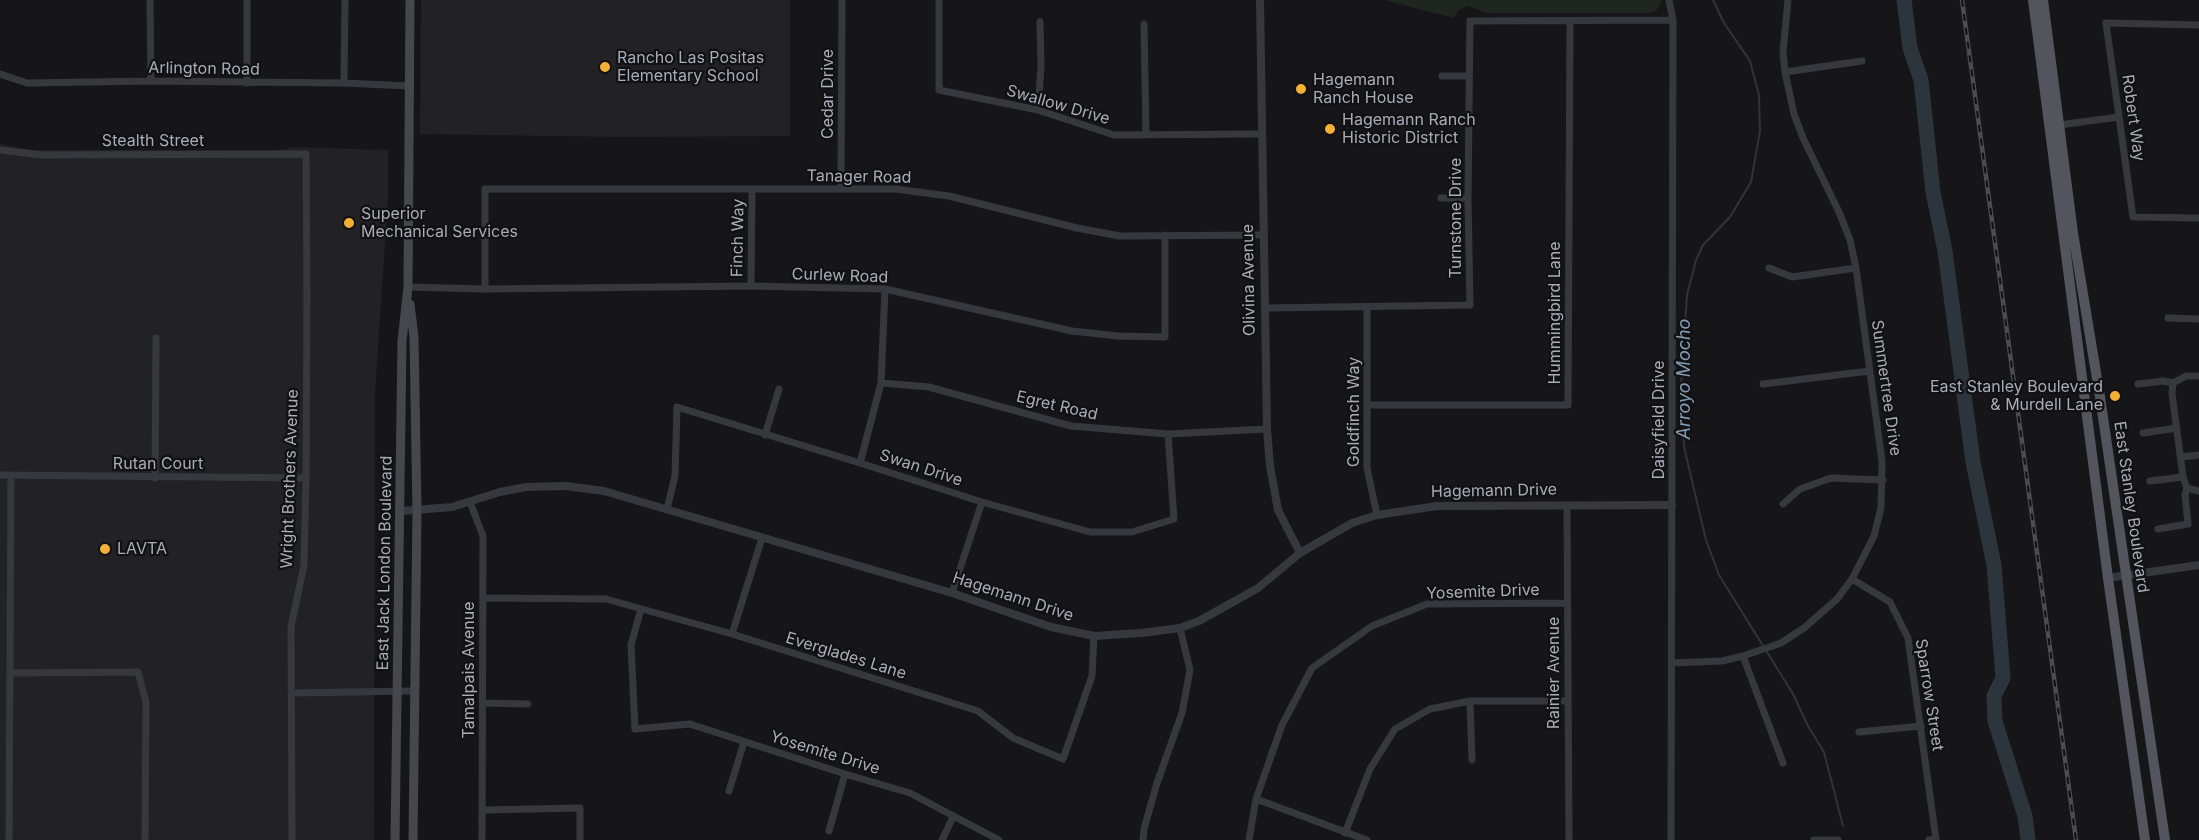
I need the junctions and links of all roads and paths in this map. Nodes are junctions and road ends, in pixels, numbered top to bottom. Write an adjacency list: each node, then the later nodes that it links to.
1 (150, 0): 22 (street)
2 (247, 0): 23 (street)
3 (345, 0): 24 (street)
4 (410, 0): 25 (main road, East Jack London Boulevard)
5 (842, 0): 34 (street, Cedar Drive)
6 (939, 0): 26 (street, Swallow Drive)
7 (1260, 0): 29 (street, Olivina Avenue)
8 (1669, 0): 12 (street, Daisyfield Drive)
9 (1788, 0): 18 (street, Summertree Drive)
10 (2033, 0): 90 (main road, East Stanley Boulevard)
11 (2043, 0): 28 (main road, East Stanley Boulevard)
12 (1673, 20): 14 (street, Turnstone Drive); 80 (street, Daisyfield Drive)
13 (1040, 22): 26 (street)
14 (1570, 22): 21 (street, Turnstone Drive); 58 (street, Hummingbird Lane)
15 (1144, 24): 30 (street)
16 (2199, 25): 27 (street, Robert Way)
17 (1862, 61): 18 (street)
18 (1785, 72): 41 (street, Summertree Drive)
19 (0, 74): 22 (street, Arlington Road)
20 (1442, 76): 21 (street)
21 (1469, 76): 36 (street, Turnstone Drive)
22 (151, 81): 23 (street, Arlington Road)
23 (247, 83): 24 (street, Arlington Road)
24 (344, 83): 25 (street, Arlington Road)
25 (409, 86): 42 (main road, East Jack London Boulevard)
26 (1038, 110): 30 (street, Swallow Drive)
27 (2119, 117): 28 (street); 37 (street, Robert Way)
28 (2059, 125): 89 (main road, East Stanley Boulevard)
29 (1261, 134): 30 (street, Swallow Drive); 39 (street, Olivina Avenue)
30 (1146, 135)
31 (0, 150): 32 (street, Stealth Street)
32 (306, 154): 71 (street, Wright Brothers Avenue)
33 (752, 189): 34 (street, Tanager Road); 43 (street, Finch Way); 44 (street, Tanager Road)
34 (841, 189): 38 (street, Tanager Road)
35 (1441, 198): 36 (street)
36 (1468, 198): 46 (street, Turnstone Drive)
37 (2199, 218)
38 (1165, 235): 39 (street, Tanager Road); 45 (street, Curlew Road)
39 (1264, 235): 47 (street, Olivina Avenue)
40 (1769, 268): 41 (street)
41 (1856, 268): 51 (street, Summertree Drive)
42 (408, 286): 44 (street, Curlew Road); 82 (main road, East Jack London Boulevard); 83 (main road, East Jack London Boulevard)
43 (751, 286): 44 (street, Curlew Road); 45 (street, Curlew Road)
44 (484, 289)
45 (885, 289): 53 (street)
46 (1367, 307): 47 (street, Turnstone Drive); 58 (street, Goldfinch Way)
47 (1265, 308): 60 (street, Olivina Avenue)
48 (2168, 318): 49 (street)
49 (2199, 319)
50 (156, 338): 70 (street)
51 (1870, 371): 55 (street); 72 (street, Summertree Drive)
52 (2199, 376): 54 (street)
53 (881, 383): 62 (street, Egret Road); 66 (street)
54 (2173, 383): 56 (street); 59 (street)
55 (1763, 384)
56 (2138, 384)
57 (779, 389): 63 (street)
58 (1368, 405): 84 (street, Goldfinch Way)
59 (2177, 428): 61 (street); 65 (street)
60 (1267, 429): 62 (street, Egret Road); 87 (street, Olivina Avenue)
61 (2143, 433)
62 (1167, 434): 77 (street, Swan Drive)
63 (765, 435): 66 (street, Swan Drive); 81 (street, Swan Drive)
64 (2199, 455): 65 (street)
65 (2181, 457): 69 (street)
66 (860, 463): 77 (street, Swan Drive)
67 (0, 475): 68 (street, Rutan Court)
68 (10, 476): 70 (street, Rutan Court); 101 (street)
69 (2182, 477): 73 (street); 74 (street)
70 (155, 478): 71 (street, Rutan Court)
71 (306, 478): 104 (street, Wright Brothers Avenue)
72 (1883, 480): 78 (street); 91 (street, Summertree Drive)
73 (2150, 481)
74 (2187, 488): 75 (street); 85 (street)
75 (2199, 491)
76 (470, 502): 81 (street, Hagemann Drive); 82 (street, Hagemann Drive); 93 (street, Tamalpais Avenue)
77 (982, 502): 92 (street)
78 (1783, 504)
79 (1567, 506): 80 (street, Hagemann Drive); 84 (street, Hagemann Drive); 94 (street, Rainier Avenue)
80 (1672, 506): 100 (street, Daisyfield Drive)
81 (667, 509): 86 (street, Hagemann Drive)
82 (417, 510): 83 (street, Hagemann Drive); 103 (main road, East Jack London Boulevard)
83 (401, 511): 102 (main road, East Jack London Boulevard)
84 (1377, 515): 87 (street, Hagemann Drive)
85 (2158, 530)
86 (762, 538): 92 (street, Hagemann Drive); 97 (street)
87 (1300, 553): 96 (street, Hagemann Drive)
88 (2199, 565): 89 (street)
89 (2126, 575): 90 (street); 139 (main road, East Stanley Boulevard)
90 (2108, 578): 138 (main road, East Stanley Boulevard)
91 (1852, 579): 99 (street, Summertree Drive); 109 (street, Sparrow Street)
92 (952, 593): 98 (street, Hagemann Drive)
93 (483, 598): 95 (street, Everglades Lane); 107 (street, Tamalpais Avenue)
94 (1567, 603): 106 (street, Rainier Avenue); 116 (street, Yosemite Drive)
95 (641, 609): 97 (street, Everglades Lane); 111 (street, Yosemite Drive)
96 (1180, 628): 98 (street, Hagemann Drive); 130 (street)
97 (732, 634): 98 (street, Everglades Lane)
98 (1094, 636)
99 (1743, 656): 100 (street, Summertree Drive); 113 (street)
100 (1672, 663): 134 (street, Daisyfield Drive)
101 (11, 673): 121 (street); 122 (street)
102 (399, 691): 103 (street); 104 (street); 124 (main road, East Jack London Boulevard)
103 (414, 691): 125 (main road, East Jack London Boulevard)
104 (292, 693): 123 (street, Wright Brothers Avenue)
105 (1470, 701): 106 (street); 112 (street); 120 (street)
106 (1568, 701): 133 (street, Rainier Avenue)
107 (483, 703): 108 (street); 117 (street, Tamalpais Avenue)
108 (528, 704)
109 (1921, 726): 110 (street); 137 (street, Sparrow Street)
110 (1859, 732)
111 (744, 742): 114 (street, Yosemite Drive); 115 (street)
112 (1472, 760)
113 (1783, 763)
114 (845, 774): 118 (street, Yosemite Drive); 119 (street)
115 (729, 791)
116 (1256, 799): 120 (street); 131 (street, Yosemite Drive)
117 (483, 810): 126 (street, Tamalpais Avenue); 127 (street)
118 (953, 817): 128 (street); 129 (street, Yosemite Drive)
119 (829, 831)
120 (1345, 833): 132 (street)
121 (9, 840)
122 (145, 840)
123 (292, 840)
124 (395, 840)
125 (413, 840)
126 (482, 840)
127 (580, 840)
128 (942, 840)
129 (999, 840)
130 (1143, 840)
131 (1249, 840)
132 (1363, 840)
133 (1569, 840)
134 (1671, 840)
135 (1814, 840): 136 (street)
136 (1838, 840)
137 (1932, 840)
138 (2145, 840)
139 (2165, 840)

